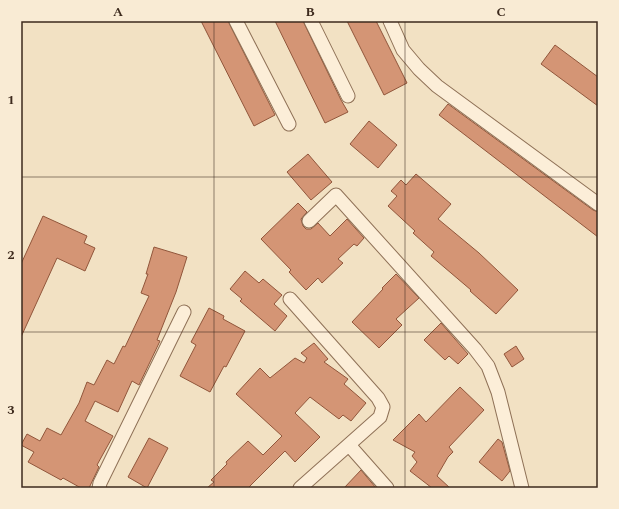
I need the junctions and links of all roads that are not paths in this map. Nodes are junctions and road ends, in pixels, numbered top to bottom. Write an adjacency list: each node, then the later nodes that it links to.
1 (236, 21): 5 (street)
2 (311, 21): 4 (street)
3 (393, 23): 6 (street)
4 (348, 96)
5 (289, 124)
6 (598, 204)
7 (309, 221): 14 (street)
8 (290, 299): 10 (street)
9 (184, 312): 11 (street)
10 (349, 445): 12 (street); 13 (street)
11 (99, 488)
12 (300, 488)
13 (386, 488)
14 (522, 488)

